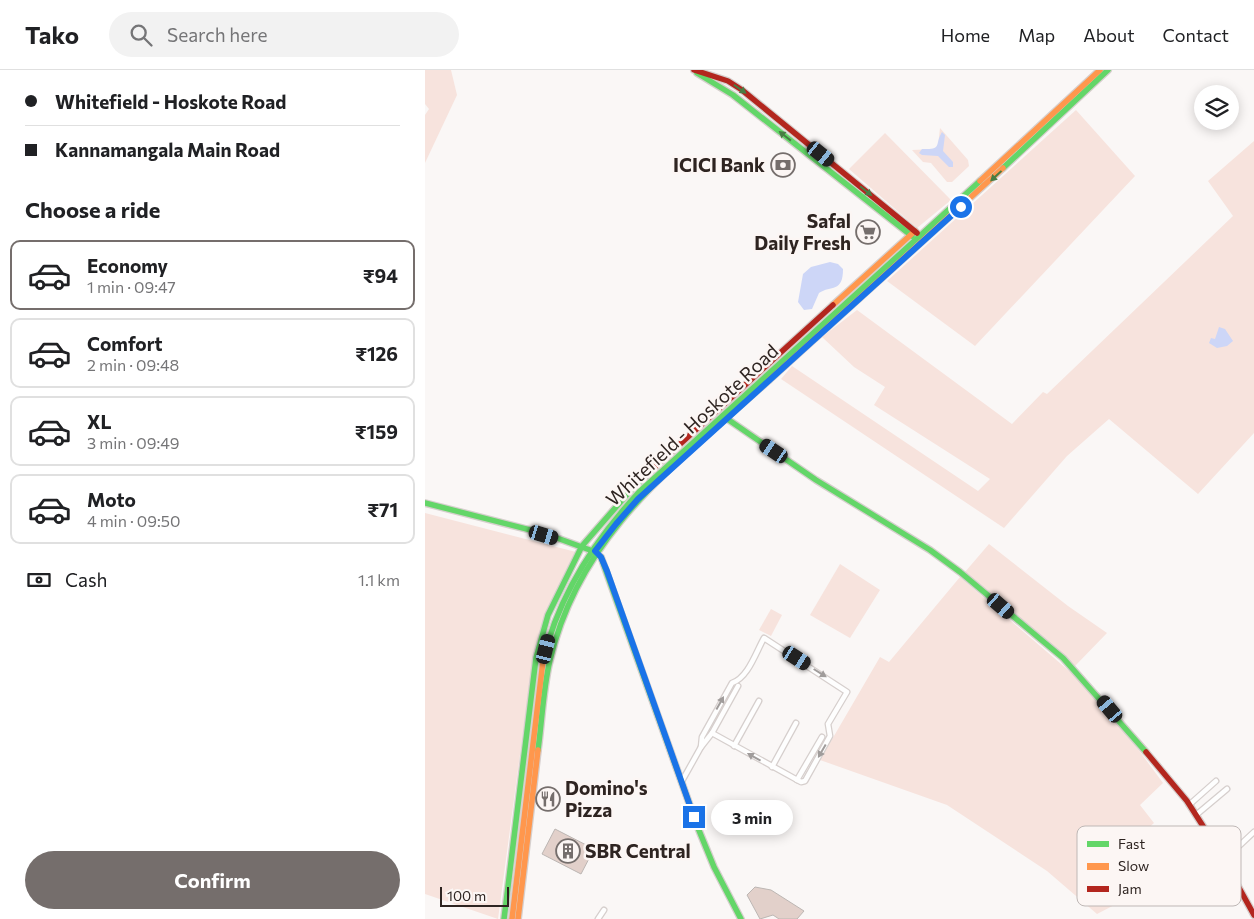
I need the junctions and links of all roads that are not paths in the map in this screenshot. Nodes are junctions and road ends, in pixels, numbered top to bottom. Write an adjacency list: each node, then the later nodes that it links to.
1 (695, 70): 4 (street, one-way to 1); 4 (street, one-way to 4)
2 (1100, 70): 5 (street, Whitefield - Hoskote Road)
3 (1108, 70): 5 (street, Whitefield - Hoskote Road, one-way to 5)
4 (884, 210): 5 (street)
5 (917, 237): 6 (street); 7 (street, Whitefield - Hoskote Road)
6 (716, 410): 7 (street); 9 (street)
7 (724, 417): 10 (street, Whitefield - Hoskote Road); 23 (street)
8 (425, 503): 9 (street)
9 (582, 546): 10 (street); 31 (street)
10 (593, 550): 20 (street); 32 (street, Whitefield - Hoskote Road); 33 (street, Whitefield - Hoskote Road)
11 (738, 686): 14 (street)
12 (759, 701): 16 (street)
13 (796, 723): 18 (street)
14 (712, 734): 16 (street); 17 (street)
15 (822, 737): 19 (street)
16 (734, 746): 18 (street, one-way to 16)
17 (701, 747): 19 (street, one-way to 19); 20 (street)
18 (772, 767): 19 (street)
19 (797, 780)
20 (682, 781): 35 (street)
21 (1216, 781): 23 (street)
22 (1227, 789): 24 (street)
23 (1189, 805): 24 (street)
24 (1196, 815): 25 (street)
25 (1203, 826)
26 (1254, 832): 27 (street)
27 (1241, 844)
28 (1241, 891): 30 (street)
29 (604, 910): 34 (street)
30 (1254, 915)
31 (503, 919)
32 (512, 919)
33 (518, 919)
34 (598, 919)
35 (741, 919)

